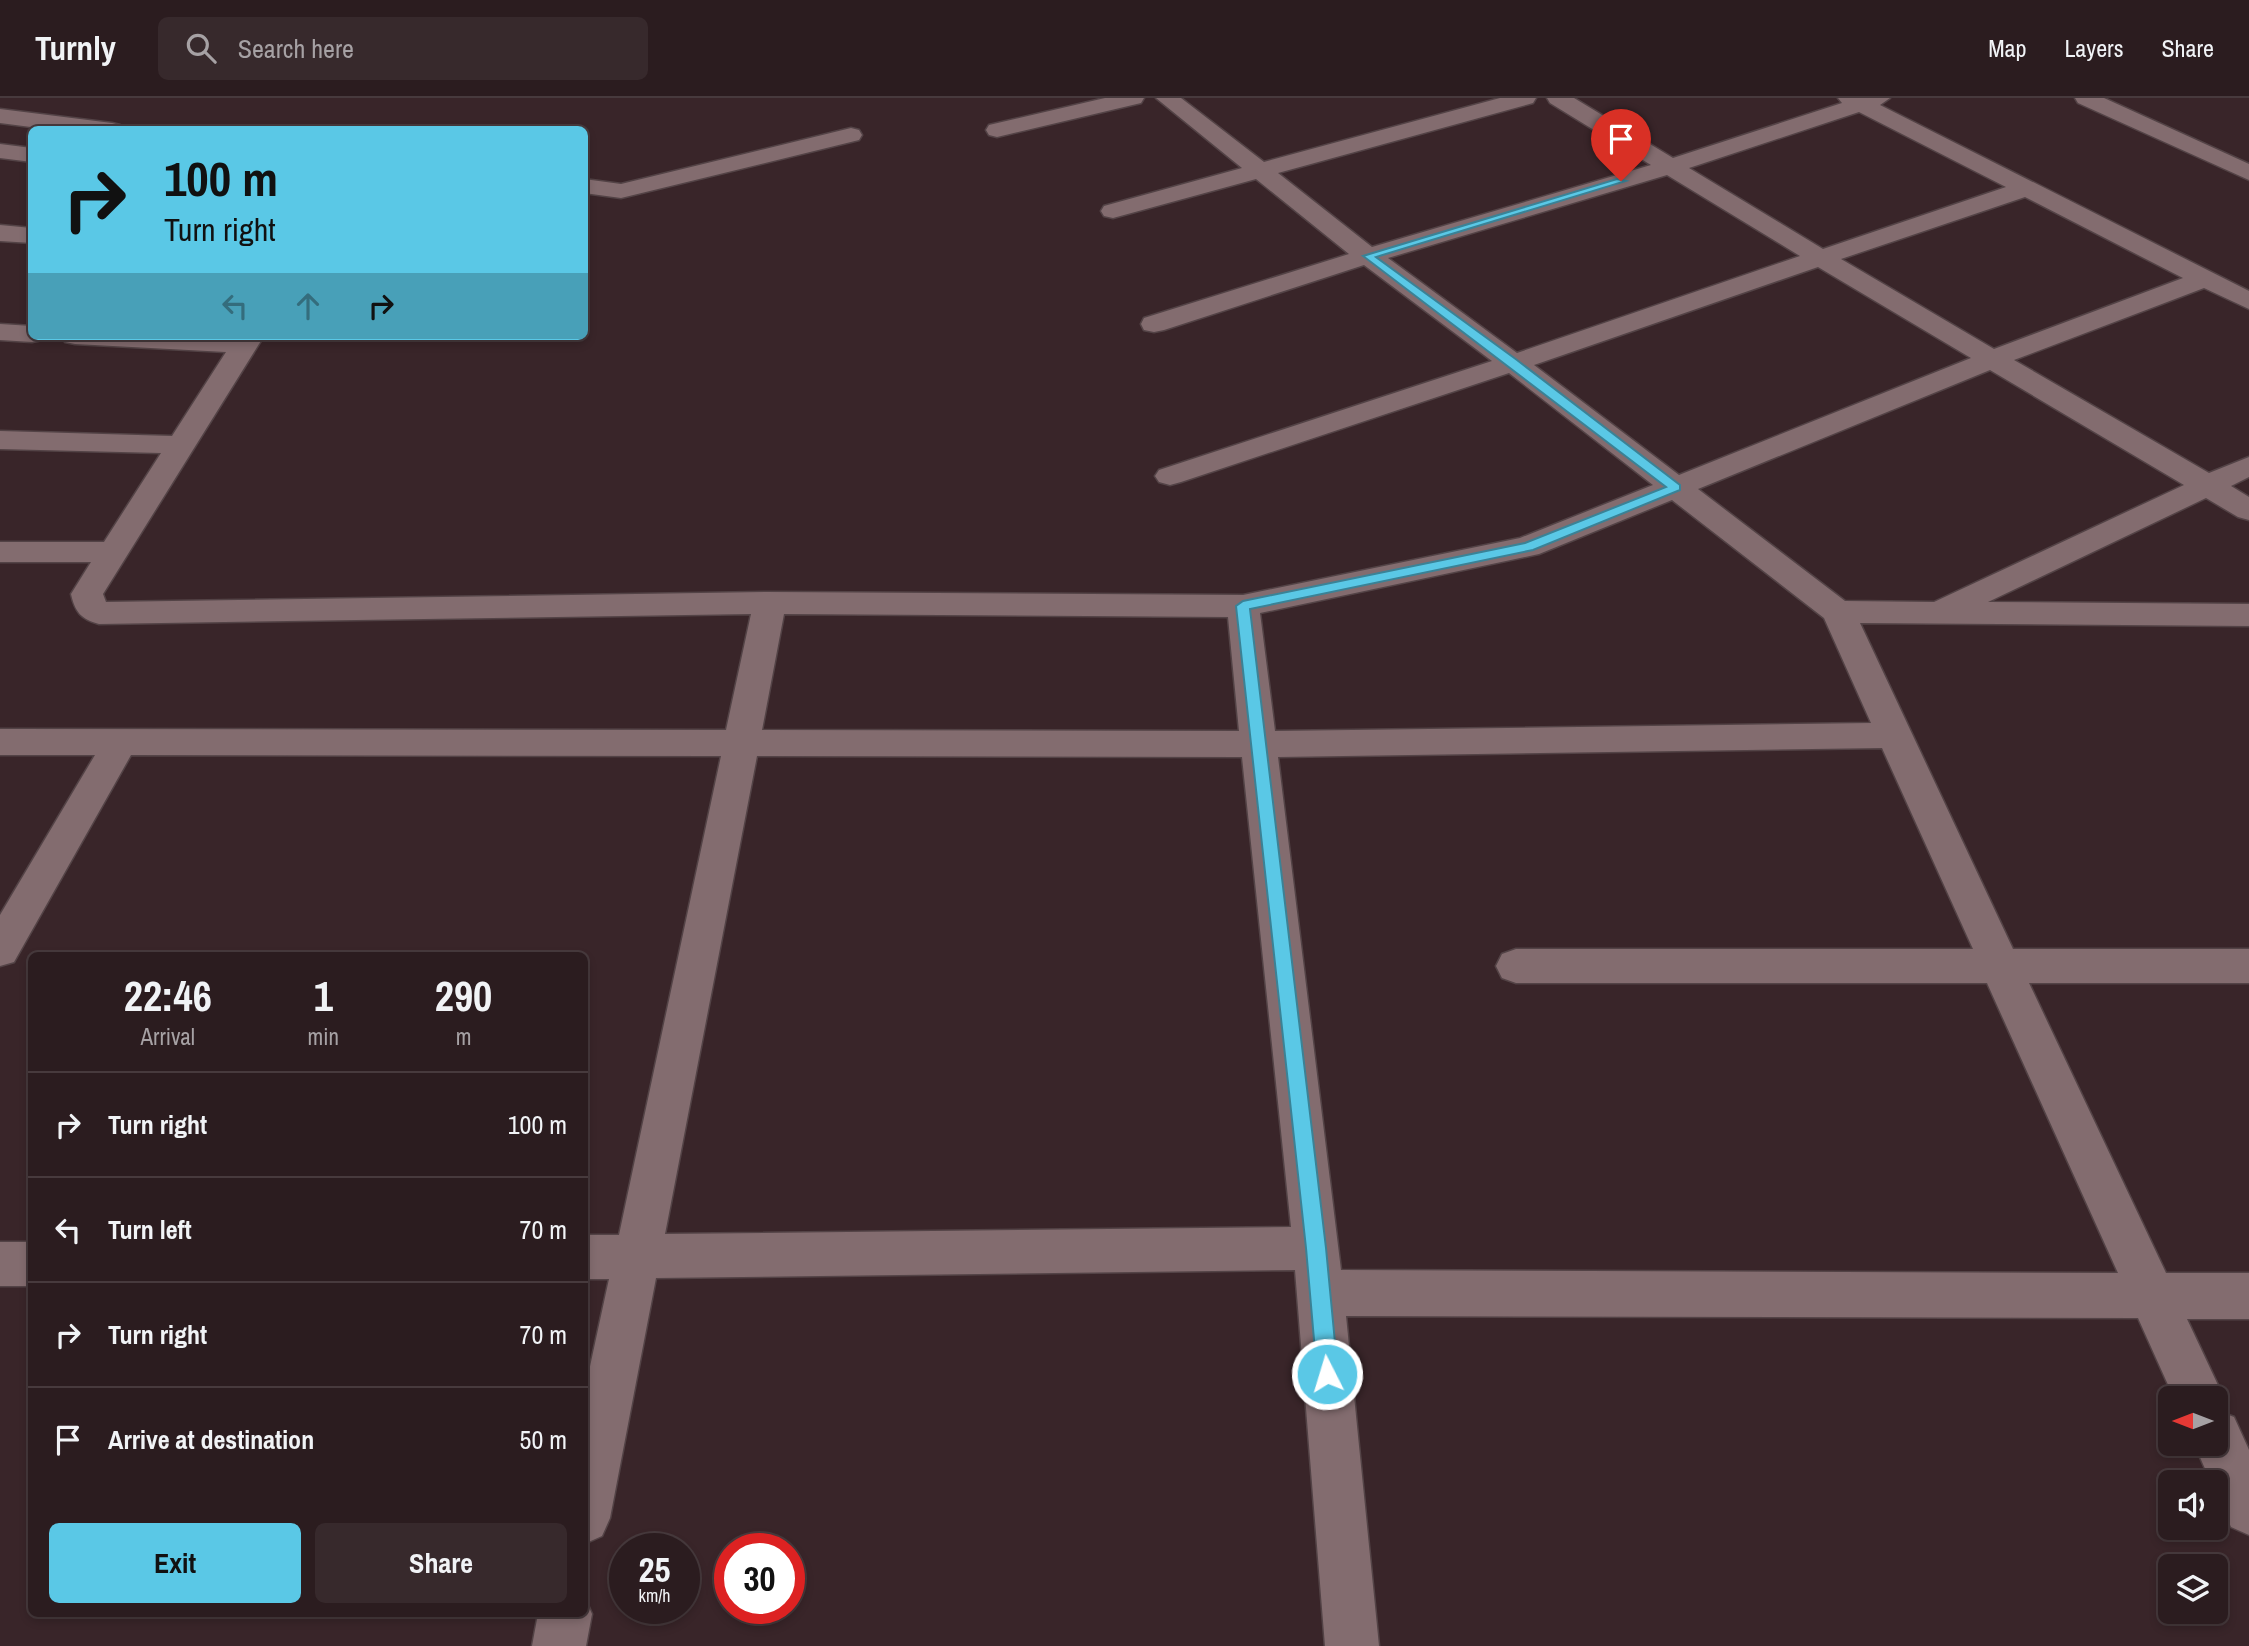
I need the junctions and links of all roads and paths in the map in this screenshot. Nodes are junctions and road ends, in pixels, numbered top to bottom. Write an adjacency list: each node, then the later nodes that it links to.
1 (1133, 98): 9 (street)
2 (1167, 98): 15 (street)
3 (1525, 98): 15 (street)
4 (1558, 98): 13 (street)
5 (2086, 98): 14 (street)
6 (1863, 100): 13 (street); 17 (street)
7 (0, 116): 8 (street)
8 (80, 126)
9 (996, 130)
10 (851, 135): 16 (street)
11 (0, 151): 12 (street)
12 (28, 154)
13 (1671, 166): 21 (street); 22 (street)
14 (2243, 166)
15 (1261, 170): 18 (street); 21 (street)
16 (588, 187)
17 (2026, 188): 22 (street); 23 (street)
18 (1113, 211)
19 (0, 233): 20 (street)
20 (28, 236)
21 (1368, 256): 25 (street); 30 (street)
22 (1819, 257): 29 (street); 30 (street)
23 (2204, 278): 24 (street); 29 (street)
24 (2249, 301)
25 (1154, 324)
26 (0, 332): 27 (street)
27 (28, 334)
28 (247, 340): 32 (street)
29 (1992, 359): 35 (street); 36 (street)
30 (1513, 363): 34 (street); 36 (street)
31 (0, 440): 32 (street)
32 (182, 445): 39 (street)
33 (2249, 466): 35 (street)
34 (1170, 476)
35 (2207, 485): 37 (street); 43 (street)
36 (1675, 488): 41 (street); 42 (street)
37 (2249, 510)
38 (0, 552): 39 (street)
39 (116, 552): 40 (street)
40 (770, 603): 41 (street); 48 (street)
41 (1243, 606): 49 (street)
42 (1838, 612): 43 (street); 45 (street)
43 (1938, 613): 44 (street)
44 (2249, 615)
45 (1894, 735): 49 (street); 52 (street)
46 (0, 742): 47 (street)
47 (121, 742): 48 (street); 50 (street)
48 (741, 743): 49 (street); 54 (street)
49 (1258, 744): 58 (street)
50 (0, 950)
51 (1516, 966): 52 (street)
52 (2000, 966): 53 (street); 59 (street)
53 (2249, 966)
54 (638, 1256): 55 (street); 58 (street); 63 (street)
55 (588, 1257)
56 (0, 1264): 57 (street)
57 (28, 1264)
58 (1318, 1270): 59 (street); 67 (street)
59 (2152, 1296): 60 (street); 61 (street)
60 (2249, 1297)
61 (2193, 1386)
62 (2225, 1456): 64 (street)
63 (588, 1499)
64 (2249, 1509)
65 (564, 1617): 66 (street)
66 (559, 1646)
67 (1352, 1646)

